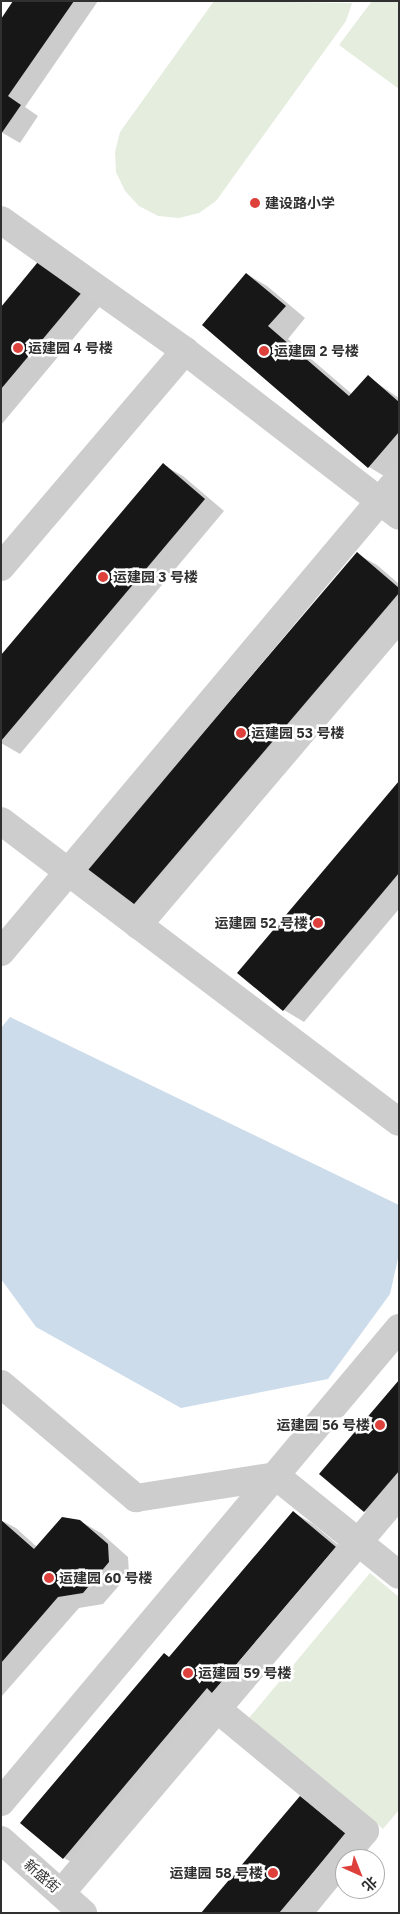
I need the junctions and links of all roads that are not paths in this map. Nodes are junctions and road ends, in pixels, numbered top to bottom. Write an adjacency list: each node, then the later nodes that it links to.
1 (1, 220): 2 (street)
2 (185, 350): 4 (street); 5 (street)
3 (399, 478): 4 (street)
4 (390, 508): 8 (street)
5 (1, 567)
6 (399, 617): 9 (street)
7 (1, 821): 8 (street)
8 (69, 872): 9 (street); 10 (street)
9 (138, 925): 11 (street)
10 (1, 952)
11 (399, 1122)
12 (399, 1328): 14 (street)
13 (1, 1384): 14 (street)
14 (276, 1476): 16 (street); 19 (street)
15 (399, 1494): 16 (street)
16 (358, 1542): 17 (street); 18 (street)
17 (399, 1575)
18 (217, 1708): 21 (street); 23 (street)
19 (1, 1802)
20 (1, 1840): 21 (street, 新盛街)
21 (61, 1893): 22 (street, 新盛街)
22 (84, 1913)
23 (298, 1913)

